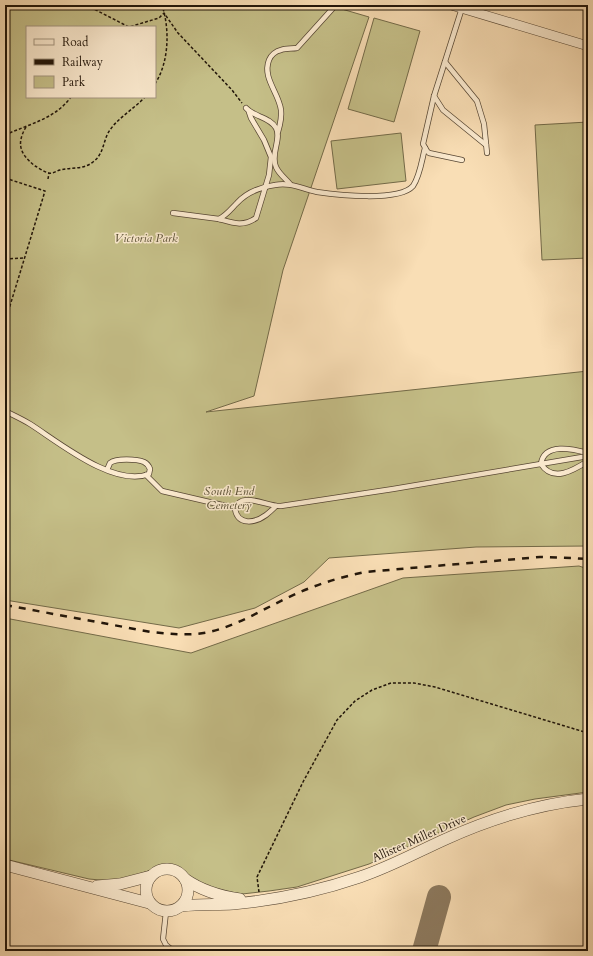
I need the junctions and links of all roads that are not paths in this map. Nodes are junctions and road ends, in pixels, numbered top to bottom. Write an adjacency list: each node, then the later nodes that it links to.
1 (451, 5): 3 (street)
2 (334, 7): 7 (lane)
3 (462, 8): 4 (street); 5 (lane)
4 (588, 46)
5 (445, 62): 6 (lane); 8 (lane)
6 (434, 96): 8 (lane); 9 (lane)
7 (278, 132): 12 (lane); 13 (lane)
8 (487, 145): 10 (lane)
9 (424, 148): 11 (lane); 12 (lane)
10 (487, 153)
11 (462, 160)
12 (290, 184): 13 (lane)
13 (264, 187): 15 (lane); 15 (lane)
14 (173, 213): 15 (lane)
15 (219, 219)
16 (5, 411): 21 (lane)
17 (588, 452): 20 (lane)
18 (588, 456): 20 (lane)
19 (588, 461): 20 (lane)
20 (541, 464): 23 (lane)
21 (107, 470): 22 (lane); 22 (lane)
22 (147, 475): 24 (lane)
23 (276, 506): 24 (lane); 24 (lane)
24 (235, 508)
25 (588, 799): 30 (street, Allister Miller Drive)
26 (5, 865): 29 (street)
27 (151, 876): 28 (street); 29 (street); 31 (street)
28 (185, 879): 30 (street, Allister Miller Drive); 32 (street)
29 (92, 887): 31 (street)
30 (260, 900): 32 (street, Allister Miller Drive)
31 (149, 902): 33 (street)
32 (182, 906): 33 (street)
33 (166, 912): 34 (lane)
34 (246, 951)

